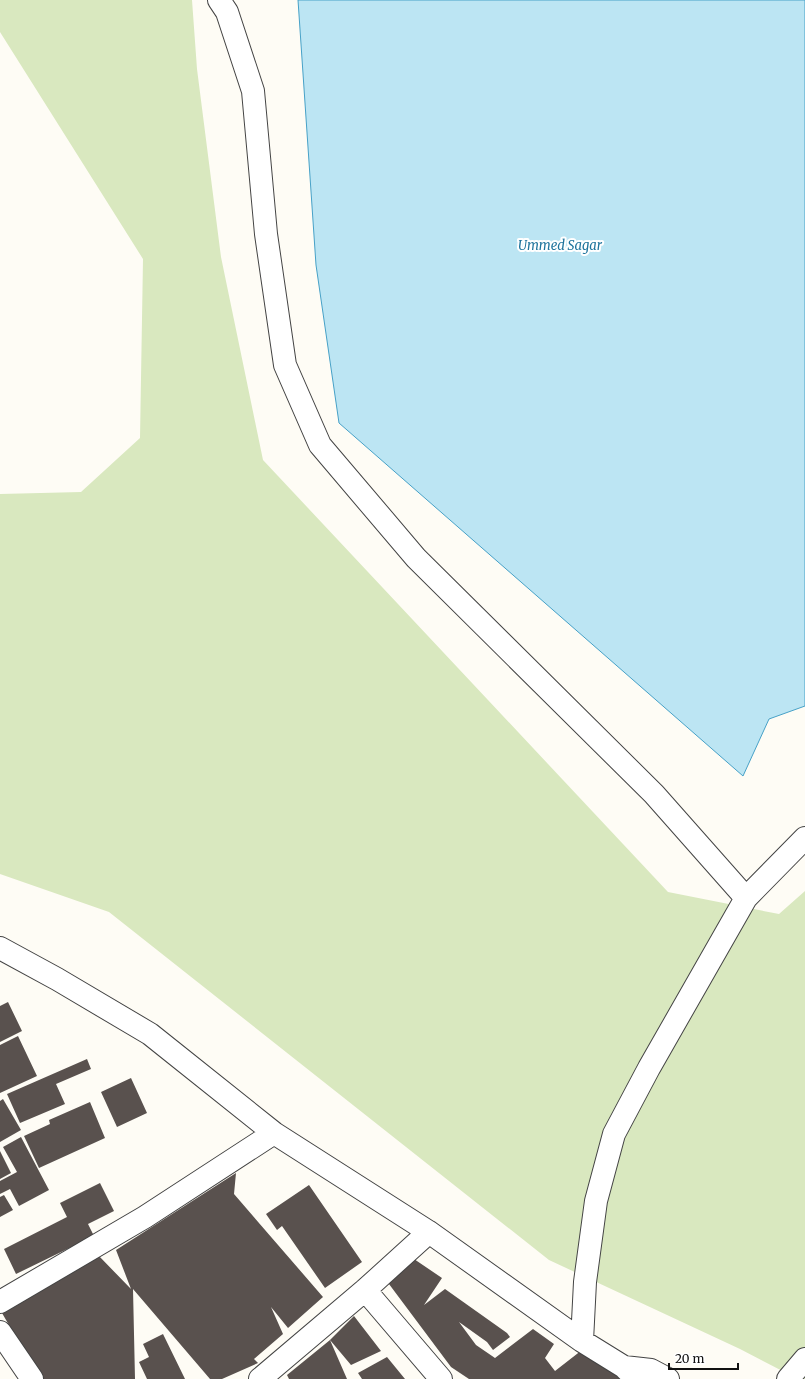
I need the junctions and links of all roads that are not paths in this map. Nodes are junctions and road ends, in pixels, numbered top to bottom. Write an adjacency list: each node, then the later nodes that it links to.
1 (219, 0): 3 (street)
2 (805, 838): 3 (street)
3 (746, 898): 10 (street)
4 (0, 948): 5 (street)
5 (274, 1133): 6 (street); 8 (street)
6 (429, 1232): 7 (street); 10 (street)
7 (365, 1290): 14 (street); 15 (street)
8 (0, 1302)
9 (0, 1334): 13 (street)
10 (582, 1341): 12 (street)
11 (805, 1359): 17 (street)
12 (630, 1373): 16 (street)
13 (32, 1379)
14 (260, 1379)
15 (441, 1379)
16 (668, 1379)
17 (788, 1379)

